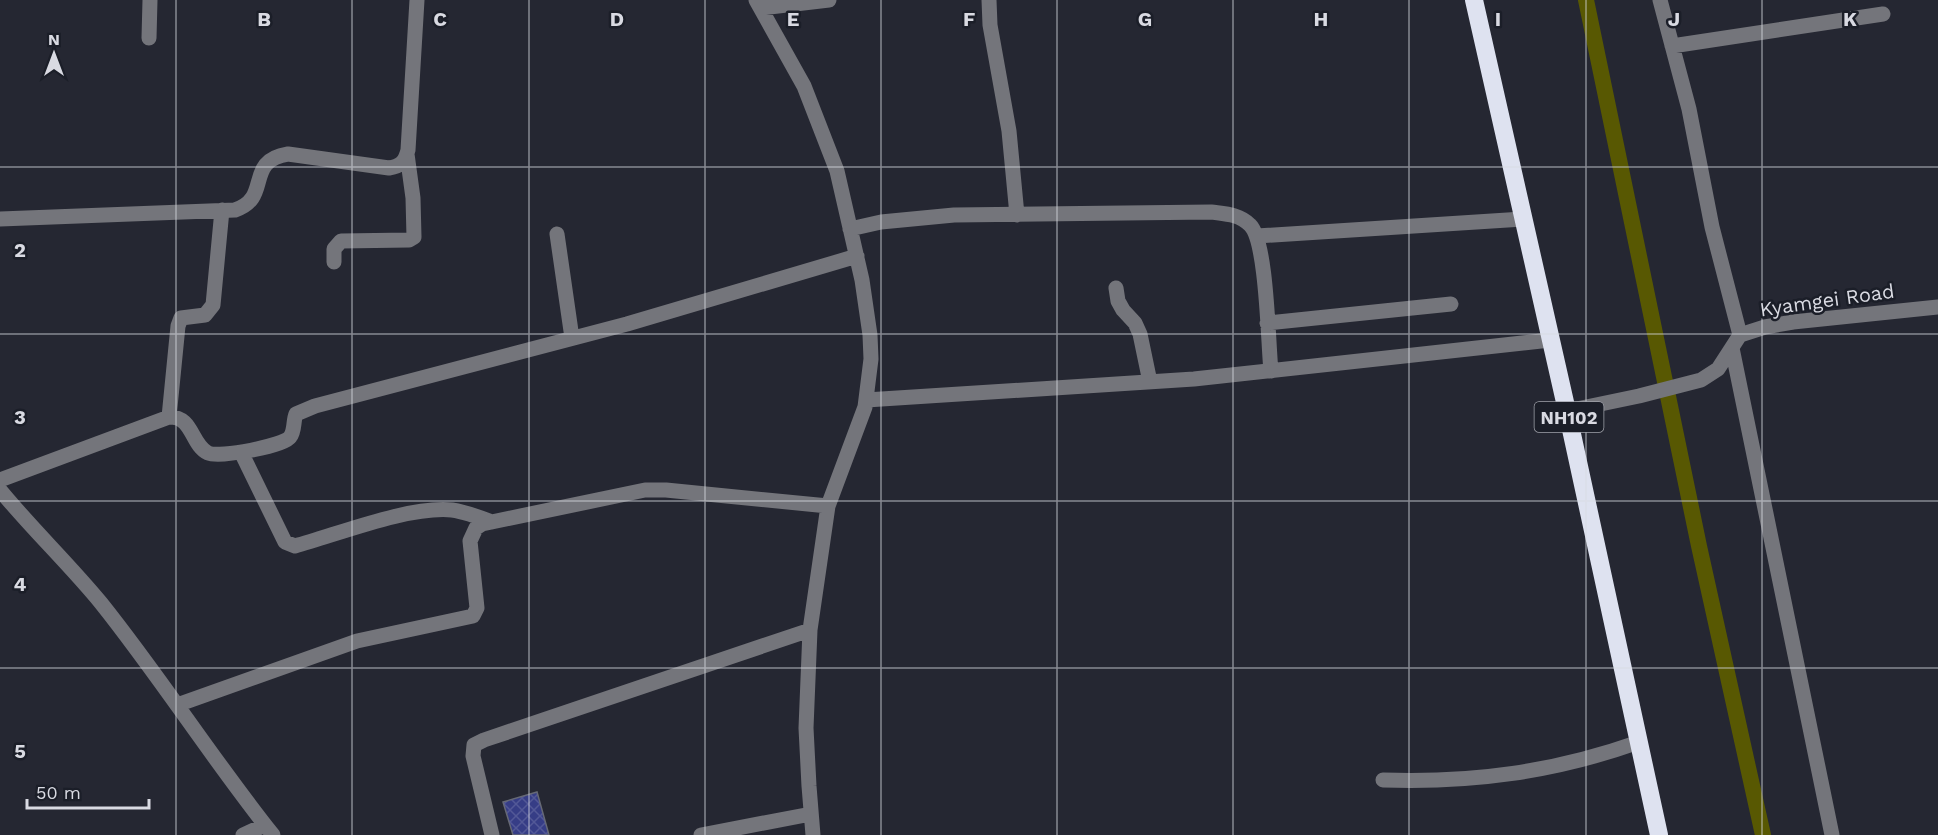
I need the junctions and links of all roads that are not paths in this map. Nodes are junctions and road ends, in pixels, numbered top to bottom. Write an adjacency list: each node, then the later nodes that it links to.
1 (150, 0): 9 (street)
2 (417, 0): 11 (street)
3 (828, 0): 7 (street)
4 (989, 0): 13 (street)
5 (1474, 0): 15 (highway, NH102)
6 (1660, 0): 10 (street)
7 (759, 4): 16 (street)
8 (1883, 14): 10 (street)
9 (149, 38)
10 (1672, 46): 27 (street)
11 (407, 154): 12 (street); 20 (street)
12 (222, 210): 14 (street); 32 (street)
13 (1017, 215): 16 (street); 18 (street)
14 (0, 219)
15 (1523, 219): 18 (street); 26 (highway, NH102)
16 (850, 229): 19 (street)
17 (557, 234): 25 (street)
18 (1257, 236): 24 (street)
19 (856, 256): 25 (street); 30 (street)
20 (334, 262)
21 (1116, 288): 29 (street)
22 (1451, 304): 24 (street)
23 (1938, 307): 27 (street, Kyamgei Road)
24 (1267, 323): 28 (street)
25 (572, 338): 33 (street)
26 (1550, 340): 28 (street); 31 (highway, NH102)
27 (1736, 342): 31 (street); 49 (street)
28 (1271, 370): 29 (street)
29 (1150, 382): 30 (street)
30 (866, 400): 36 (street)
31 (1567, 411): 40 (highway, NH102)
32 (169, 417): 33 (street); 34 (street)
33 (241, 452): 37 (street)
34 (0, 480)
35 (0, 490): 39 (street)
36 (828, 506): 37 (street); 38 (street)
37 (492, 522): 39 (street)
38 (810, 630): 42 (street); 45 (street)
39 (177, 705): 43 (street)
40 (1639, 742): 41 (street); 48 (highway, NH102)
41 (1383, 780)
42 (811, 814): 46 (street); 47 (street)
43 (269, 830): 44 (street)
44 (243, 835)
45 (492, 835)
46 (702, 835)
47 (813, 835)
48 (1659, 835)
49 (1832, 835)

